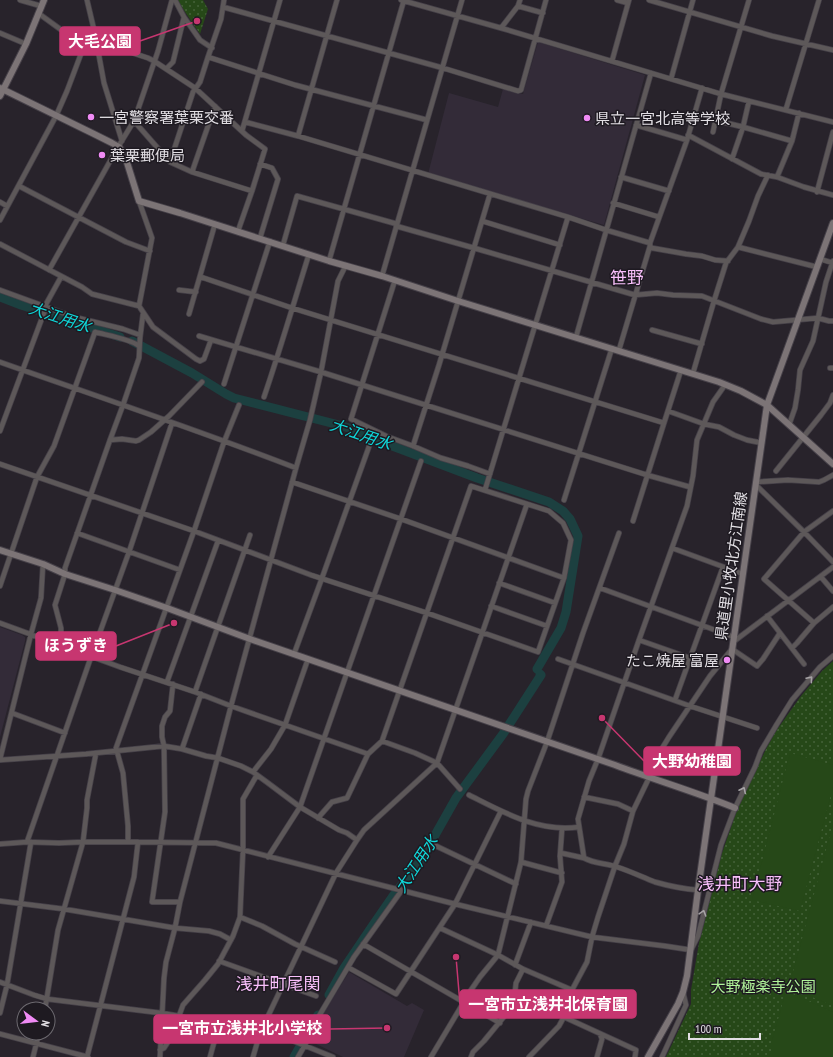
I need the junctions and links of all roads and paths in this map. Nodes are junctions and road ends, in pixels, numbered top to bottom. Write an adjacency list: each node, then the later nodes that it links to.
1 (20, 0): 17 (street)
2 (86, 0): 32 (street)
3 (173, 0): 24 (street); 39 (street)
4 (224, 0): 18 (street)
5 (280, 0): 25 (street)
6 (337, 0): 29 (street)
7 (403, 0): 23 (street); 37 (street)
8 (462, 0): 23 (street)
9 (520, 0): 19 (street)
10 (546, 0): 22 (street)
11 (617, 0): 16 (street)
12 (649, 0): 20 (street)
13 (693, 0): 20 (street)
14 (749, 0): 26 (street)
15 (819, 0): 34 (street)
16 (628, 2): 40 (street)
17 (43, 3): 21 (street)
18 (223, 6): 25 (street); 35 (street)
19 (518, 6): 22 (street); 27 (street)
20 (689, 12): 26 (street); 45 (street)
21 (38, 13): 30 (street); 33 (street)
22 (543, 13): 31 (street)
23 (458, 15): 27 (street); 42 (street)
24 (184, 17): 35 (street); 41 (street)
25 (274, 20): 29 (street); 44 (street)
26 (741, 27): 34 (street); 50 (street)
27 (501, 28): 31 (street)
28 (0, 33): 33 (street)
29 (326, 36): 37 (street); 49 (street)
30 (87, 38): 32 (street); 58 (street)
31 (536, 38): 40 (street); 42 (street)
32 (96, 41): 39 (street); 71 (street)
33 (26, 44): 48 (street)
34 (806, 44): 36 (street); 55 (street)
35 (212, 48): 38 (street)
36 (833, 50)
37 (389, 53): 42 (street); 53 (street)
38 (208, 57): 44 (street); 46 (street)
39 (154, 60): 41 (street); 60 (street)
40 (612, 61): 43 (street)
41 (167, 68): 46 (street)
42 (443, 68): 59 (street)
43 (650, 72): 45 (street); 64 (street)
44 (259, 73): 49 (street); 62 (street)
45 (671, 79): 47 (street)
46 (195, 88): 54 (street); 76 (street)
47 (702, 88): 50 (street); 57 (street)
48 (2, 89): 51 (street); 58 (street)
49 (312, 89): 53 (street); 69 (street)
50 (722, 94): 52 (street); 61 (street)
51 (0, 96)
52 (749, 101): 55 (street); 65 (street)
53 (374, 105): 59 (street); 74 (street)
54 (215, 106): 66 (street); 79 (street)
55 (786, 109): 56 (street)
56 (800, 113): 63 (street); 72 (street)
57 (694, 115): 61 (street); 70 (street)
58 (56, 116): 73 (street); 83 (street)
59 (427, 120): 78 (street)
60 (134, 121): 71 (street); 76 (street)
61 (716, 121): 65 (street); 67 (street)
62 (246, 122): 66 (street); 69 (street)
63 (833, 122)
64 (636, 125): 70 (street); 81 (street)
65 (744, 127): 72 (street); 75 (street)
66 (242, 131): 77 (street)
67 (713, 132)
68 (833, 132): 86 (street)
69 (298, 136): 74 (street)
70 (688, 137): 75 (street); 84 (street)
71 (122, 141): 73 (street)
72 (792, 141): 82 (street)
73 (118, 147): 89 (street); 94 (street)
74 (359, 155): 78 (street); 93 (street)
75 (732, 158): 80 (street)
76 (170, 162): 79 (street)
77 (260, 164): 85 (street); 104 (street)
78 (412, 170): 87 (street); 101 (street)
79 (192, 172): 85 (street)
80 (768, 175): 82 (street); 110 (street)
81 (621, 177): 84 (street); 91 (street)
82 (777, 177): 86 (street)
83 (19, 186): 92 (street); 94 (street)
84 (669, 190): 96 (street)
85 (252, 191): 103 (street)
86 (817, 192): 88 (street)
87 (490, 194): 95 (street); 98 (street)
88 (833, 196)
89 (139, 201): 100 (street); 112 (street)
90 (0, 202): 92 (street)
91 (614, 203): 96 (street); 102 (street)
92 (7, 206): 97 (street)
93 (344, 209): 101 (street); 107 (street); 115 (street)
94 (78, 217): 112 (street); 120 (street)
95 (568, 217): 102 (street); 108 (street)
96 (659, 217): 109 (street)
97 (0, 220)
98 (482, 221): 108 (street); 111 (street)
99 (833, 223): 114 (street, 県道里小牧北方江南線)
100 (216, 224): 103 (street); 124 (street)
101 (396, 225): 111 (street); 122 (street)
102 (606, 230): 109 (street); 126 (street)
103 (238, 231): 104 (street)
104 (260, 238): 105 (street)
105 (270, 241): 107 (street); 130 (street)
106 (0, 244): 120 (street)
107 (283, 245): 113 (street)
108 (560, 245): 121 (street)
109 (650, 245): 116 (street); 131 (street)
110 (738, 247): 116 (street); 119 (street)
111 (474, 248): 121 (street); 132 (street)
112 (150, 251): 134 (street)
113 (309, 254): 115 (street); 135 (street)
114 (820, 259): 117 (street); 119 (street, 県道里小牧北方江南線)
115 (329, 261): 118 (street)
116 (728, 261): 133 (street)
117 (833, 262): 139 (street)
118 (346, 265): 122 (street); 141 (street)
119 (817, 267): 140 (street, 県道里小牧北方江南線)
120 (49, 270): 123 (street)
121 (552, 271): 126 (street); 143 (street)
122 (382, 276): 125 (street)
123 (61, 277): 134 (street); 136 (street)
124 (201, 277): 129 (street); 130 (street)
125 (395, 280): 132 (street); 145 (street)
126 (591, 283): 131 (street); 148 (street)
127 (0, 290): 136 (street)
128 (179, 290): 129 (street)
129 (196, 292): 138 (street)
130 (253, 295): 135 (street); 152 (street)
131 (635, 295): 133 (street); 153 (street)
132 (458, 301): 143 (street); 154 (street)
133 (714, 301): 140 (street); 150 (street)
134 (139, 306): 137 (street)
135 (292, 308): 141 (street); 155 (street)
136 (44, 311): 147 (street); 157 (street)
137 (143, 314): 147 (street); 149 (street)
138 (190, 314)
139 (818, 318): 140 (street); 142 (street); 180 (street)
140 (798, 319): 173 (street, 県道里小牧北方江南線)
141 (330, 320): 145 (street); 159 (street)
142 (833, 321)
143 (535, 324): 148 (street); 161 (street)
144 (652, 330): 150 (street)
145 (378, 334): 154 (street); 165 (street)
146 (199, 336): 149 (street)
147 (140, 337): 151 (street)
148 (576, 337): 153 (street)
149 (211, 340): 152 (street)
150 (702, 344): 160 (street)
151 (140, 346): 166 (street); 171 (street)
152 (236, 347): 155 (street); 163 (street)
153 (615, 349): 158 (street); 169 (street)
154 (442, 353): 161 (street); 174 (street)
155 (277, 359): 159 (street); 168 (street)
156 (0, 362): 157 (street)
157 (22, 370): 166 (street); 182 (street)
158 (681, 370): 160 (street); 175 (street)
159 (321, 372): 165 (street); 193 (street)
160 (693, 373): 164 (street)
161 (518, 378): 169 (street); 181 (street)
162 (202, 382): 176 (street)
163 (224, 384)
164 (725, 384): 173 (street); 179 (street)
165 (362, 386): 174 (street); 188 (street)
166 (74, 388): 171 (street); 197 (street)
167 (833, 395): 170 (street)
168 (264, 397)
169 (595, 401): 178 (street); 189 (street)
170 (832, 402): 183 (street)
171 (123, 405): 176 (street); 184 (street)
172 (239, 405): 186 (street)
173 (767, 405): 180 (street); 187 (street, 県道里小牧北方江南線)
174 (426, 406): 181 (street); 188 (street)
175 (668, 411): 178 (street); 179 (street)
176 (164, 420): 177 (street); 184 (street)
177 (172, 423): 186 (street); 208 (street)
178 (664, 423): 195 (street)
179 (704, 424): 187 (street); 201 (street)
180 (789, 425): 183 (street)
181 (503, 429): 189 (street); 198 (street)
182 (0, 431)
183 (803, 437): 192 (street); 194 (street)
184 (110, 440): 203 (street)
185 (371, 441): 205 (street)
186 (224, 442): 193 (street); 211 (street)
187 (762, 443): 200 (street, 県道里小牧北方江南線)
188 (413, 446): 198 (street)
189 (579, 453): 195 (street); 204 (street)
190 (421, 461): 209 (street)
191 (0, 464): 197 (street)
192 (833, 464)
193 (296, 468): 199 (street)
194 (776, 471)
195 (648, 475): 201 (street); 210 (street)
196 (833, 475): 200 (street)
197 (37, 477): 203 (street); 222 (street)
198 (488, 479): 202 (street)
199 (292, 482): 205 (street); 224 (street)
200 (756, 483): 212 (street); 231 (street, 県道里小牧北方江南線)
201 (690, 487): 218 (street)
202 (484, 490): 206 (street); 216 (street)
203 (91, 495): 208 (street); 213 (street)
204 (564, 500)
205 (350, 501): 209 (street); 233 (street)
206 (527, 504): 223 (street); 234 (street)
207 (833, 511): 212 (street)
208 (142, 514): 211 (street); 221 (street)
209 (401, 519): 216 (street); 240 (street)
210 (633, 521)
211 (194, 531): 217 (street); 229 (street)
212 (804, 532): 225 (street); 241 (street)
213 (77, 533): 221 (street); 230 (street)
214 (619, 533): 237 (street)
215 (250, 535): 220 (street)
216 (453, 538): 223 (street); 247 (street)
217 (218, 541): 220 (street); 249 (street)
218 (672, 548): 227 (street); 244 (street)
219 (0, 550): 222 (street)
220 (244, 550): 224 (street); 254 (street)
221 (129, 552): 229 (street); 238 (street)
222 (11, 554): 226 (street); 236 (street)
223 (508, 558): 234 (street); 235 (street)
224 (271, 560): 233 (street); 258 (street)
225 (833, 562)
226 (43, 564): 230 (street); 257 (street)
227 (723, 567): 231 (street); 252 (street)
228 (833, 567): 232 (street)
229 (180, 570): 246 (street)
230 (65, 574): 238 (street); 261 (street)
231 (743, 574): 260 (street, 県道里小牧北方江南線)
232 (821, 577): 239 (street); 241 (street)
233 (322, 578): 240 (street); 263 (street)
234 (564, 578): 242 (street)
235 (499, 583): 242 (street); 243 (street)
236 (0, 586)
237 (600, 588): 244 (street); 270 (street)
238 (115, 590): 246 (street); 265 (street)
239 (833, 591)
240 (373, 595): 247 (street); 271 (street)
241 (789, 600): 248 (street); 251 (street)
242 (555, 603): 253 (street)
243 (491, 606): 253 (street); 255 (street)
244 (650, 607): 252 (street); 259 (street)
245 (833, 607): 251 (street)
246 (166, 608): 249 (street); 272 (street)
247 (427, 613): 255 (street); 276 (street)
248 (767, 616): 256 (street); 260 (street)
249 (190, 617): 254 (street); 273 (street)
250 (0, 623): 257 (street)
251 (814, 623): 262 (street)
252 (702, 625): 260 (street); 266 (street)
253 (547, 626): 255 (street)
254 (218, 627): 258 (street); 277 (street)
255 (482, 632): 282 (street)
256 (780, 633): 260 (street); 262 (street)
257 (31, 634): 261 (street); 283 (street)
258 (250, 639): 263 (street); 280 (street)
259 (639, 640): 266 (street); 274 (street)
260 (733, 643): 281 (street); 284 (street, 県道里小牧北方江南線)
261 (61, 645): 265 (street)
262 (792, 648): 269 (street)
263 (294, 654): 267 (street)
264 (833, 656): 308 (street, one-way to 264)
265 (91, 657): 272 (street); 287 (street)
266 (690, 658): 279 (street)
267 (308, 659): 271 (street); 285 (street)
268 (558, 659): 270 (street)
269 (804, 664)
270 (573, 665): 274 (street); 290 (street)
271 (348, 672): 276 (street); 288 (street)
272 (143, 674): 273 (street); 293 (street)
273 (167, 682): 275 (street)
274 (624, 682): 279 (street); 299 (street)
275 (173, 684): 277 (street); 291 (street)
276 (400, 690): 282 (street); 289 (street)
277 (195, 692): 278 (street)
278 (201, 694): 280 (street); 292 (street)
279 (675, 700): 281 (street)
280 (231, 706): 285 (street); 297 (street)
281 (690, 706): 284 (street); 302 (street)
282 (456, 710): 290 (street); 300 (street)
283 (12, 713): 287 (street); 298 (street)
284 (723, 716): 286 (street); 306 (street, 県道里小牧北方江南線)
285 (285, 725): 288 (street); 301 (street)
286 (757, 728)
287 (65, 732): 296 (street)
288 (324, 738): 295 (street); 307 (street)
289 (382, 741): 295 (street); 300 (street)
290 (547, 742): 299 (street); 312 (street)
291 (164, 746): 292 (street); 293 (street); 320 (street)
292 (182, 749): 297 (street)
293 (117, 750): 294 (street); 318 (street)
294 (96, 753): 296 (street); 317 (street)
295 (368, 754): 311 (street)
296 (56, 756): 298 (street); 316 (street)
297 (218, 758): 301 (street); 321 (street)
298 (0, 759)
299 (598, 759): 302 (street); 305 (street)
300 (437, 763): 303 (street); 315 (street)
301 (255, 774): 307 (street); 324 (street)
302 (647, 777): 306 (street); 310 (street)
303 (460, 789)
304 (469, 795): 309 (street)
305 (584, 797): 310 (street); 313 (street)
306 (711, 798): 308 (street); 335 (street, 県道里小牧北方江南線)
307 (300, 807): 311 (street); 326 (street)
308 (735, 808): 352 (street, one-way to 308)
309 (501, 811): 312 (street); 329 (street)
310 (633, 811): 330 (street)
311 (318, 818): 315 (street)
312 (524, 820): 314 (street); 328 (street)
313 (579, 828): 314 (street); 327 (street)
314 (562, 829): 325 (street)
315 (357, 840): 331 (street)
316 (29, 842): 317 (street); 322 (street); 338 (street)
317 (82, 842): 318 (street); 340 (street)
318 (128, 842): 319 (street)
319 (138, 842): 320 (street); 343 (street)
320 (161, 842): 321 (street); 337 (street)
321 (196, 842): 324 (street); 337 (street)
322 (0, 844)
323 (434, 845): 329 (street)
324 (243, 850): 326 (street); 342 (street)
325 (561, 853): 327 (street); 332 (street)
326 (268, 857): 331 (street)
327 (584, 858): 330 (street)
328 (521, 862): 332 (street); 333 (street)
329 (474, 864): 333 (street); 339 (street)
330 (615, 866): 335 (street); 348 (street)
331 (336, 873): 334 (street); 351 (street)
332 (562, 873): 345 (street)
333 (516, 884): 341 (street)
334 (400, 889): 339 (street); 350 (street)
335 (698, 890): 352 (street, 県道里小牧北方江南線)
336 (0, 901): 338 (street)
337 (180, 902): 346 (street)
338 (20, 904): 340 (street); 362 (street)
339 (455, 904): 341 (street); 347 (street)
340 (64, 909): 343 (street); 366 (street)
341 (508, 916): 344 (street); 353 (street)
342 (240, 917): 349 (street); 351 (street)
343 (123, 920): 346 (street); 368 (street)
344 (531, 922): 345 (street); 356 (street)
345 (546, 926): 348 (street)
346 (175, 928): 349 (street); 370 (street)
347 (440, 928): 353 (street); 359 (street)
348 (592, 937): 352 (street); 363 (street)
349 (231, 940): 354 (street)
350 (363, 944): 359 (street); 380 (street)
351 (301, 947): 355 (street); 361 (street)
352 (691, 950): 364 (street, 県道里小牧北方江南線)
353 (498, 955): 356 (street); 367 (street)
354 (219, 961): 361 (street); 371 (street)
355 (335, 962)
356 (514, 965): 358 (street)
357 (351, 969): 359 (street)
358 (523, 970): 363 (street); 373 (street)
359 (411, 971): 367 (street)
360 (0, 982): 362 (street)
361 (283, 984): 365 (street); 375 (street)
362 (7, 985): 366 (street); 369 (street)
363 (572, 990): 372 (street)
364 (683, 992): 394 (street, 県道里小牧北方江南線); 395 (street)
365 (316, 996)
366 (47, 999): 368 (street)
367 (464, 1002): 373 (street); 389 (street)
368 (101, 1005): 370 (street); 383 (street)
369 (0, 1013)
370 (161, 1013): 371 (street); 381 (street)
371 (179, 1016): 374 (street); 381 (street)
372 (564, 1017): 377 (street); 391 (street)
373 (500, 1023): 390 (street)
374 (218, 1028): 375 (street); 385 (street)
375 (260, 1033): 380 (street); 386 (street)
376 (0, 1034): 379 (street)
377 (600, 1034): 392 (street); 393 (street)
378 (37, 1041): 379 (street)
379 (36, 1044): 382 (street); 383 (street)
380 (304, 1045): 387 (street); 388 (street)
381 (160, 1050): 384 (street)
382 (33, 1057)
383 (87, 1057)
384 (160, 1057)
385 (210, 1057)
386 (253, 1057)
387 (298, 1057)
388 (333, 1057)
389 (431, 1057)
390 (471, 1057)
391 (529, 1057)
392 (597, 1057)
393 (635, 1057)
394 (648, 1057)
395 (662, 1057)

